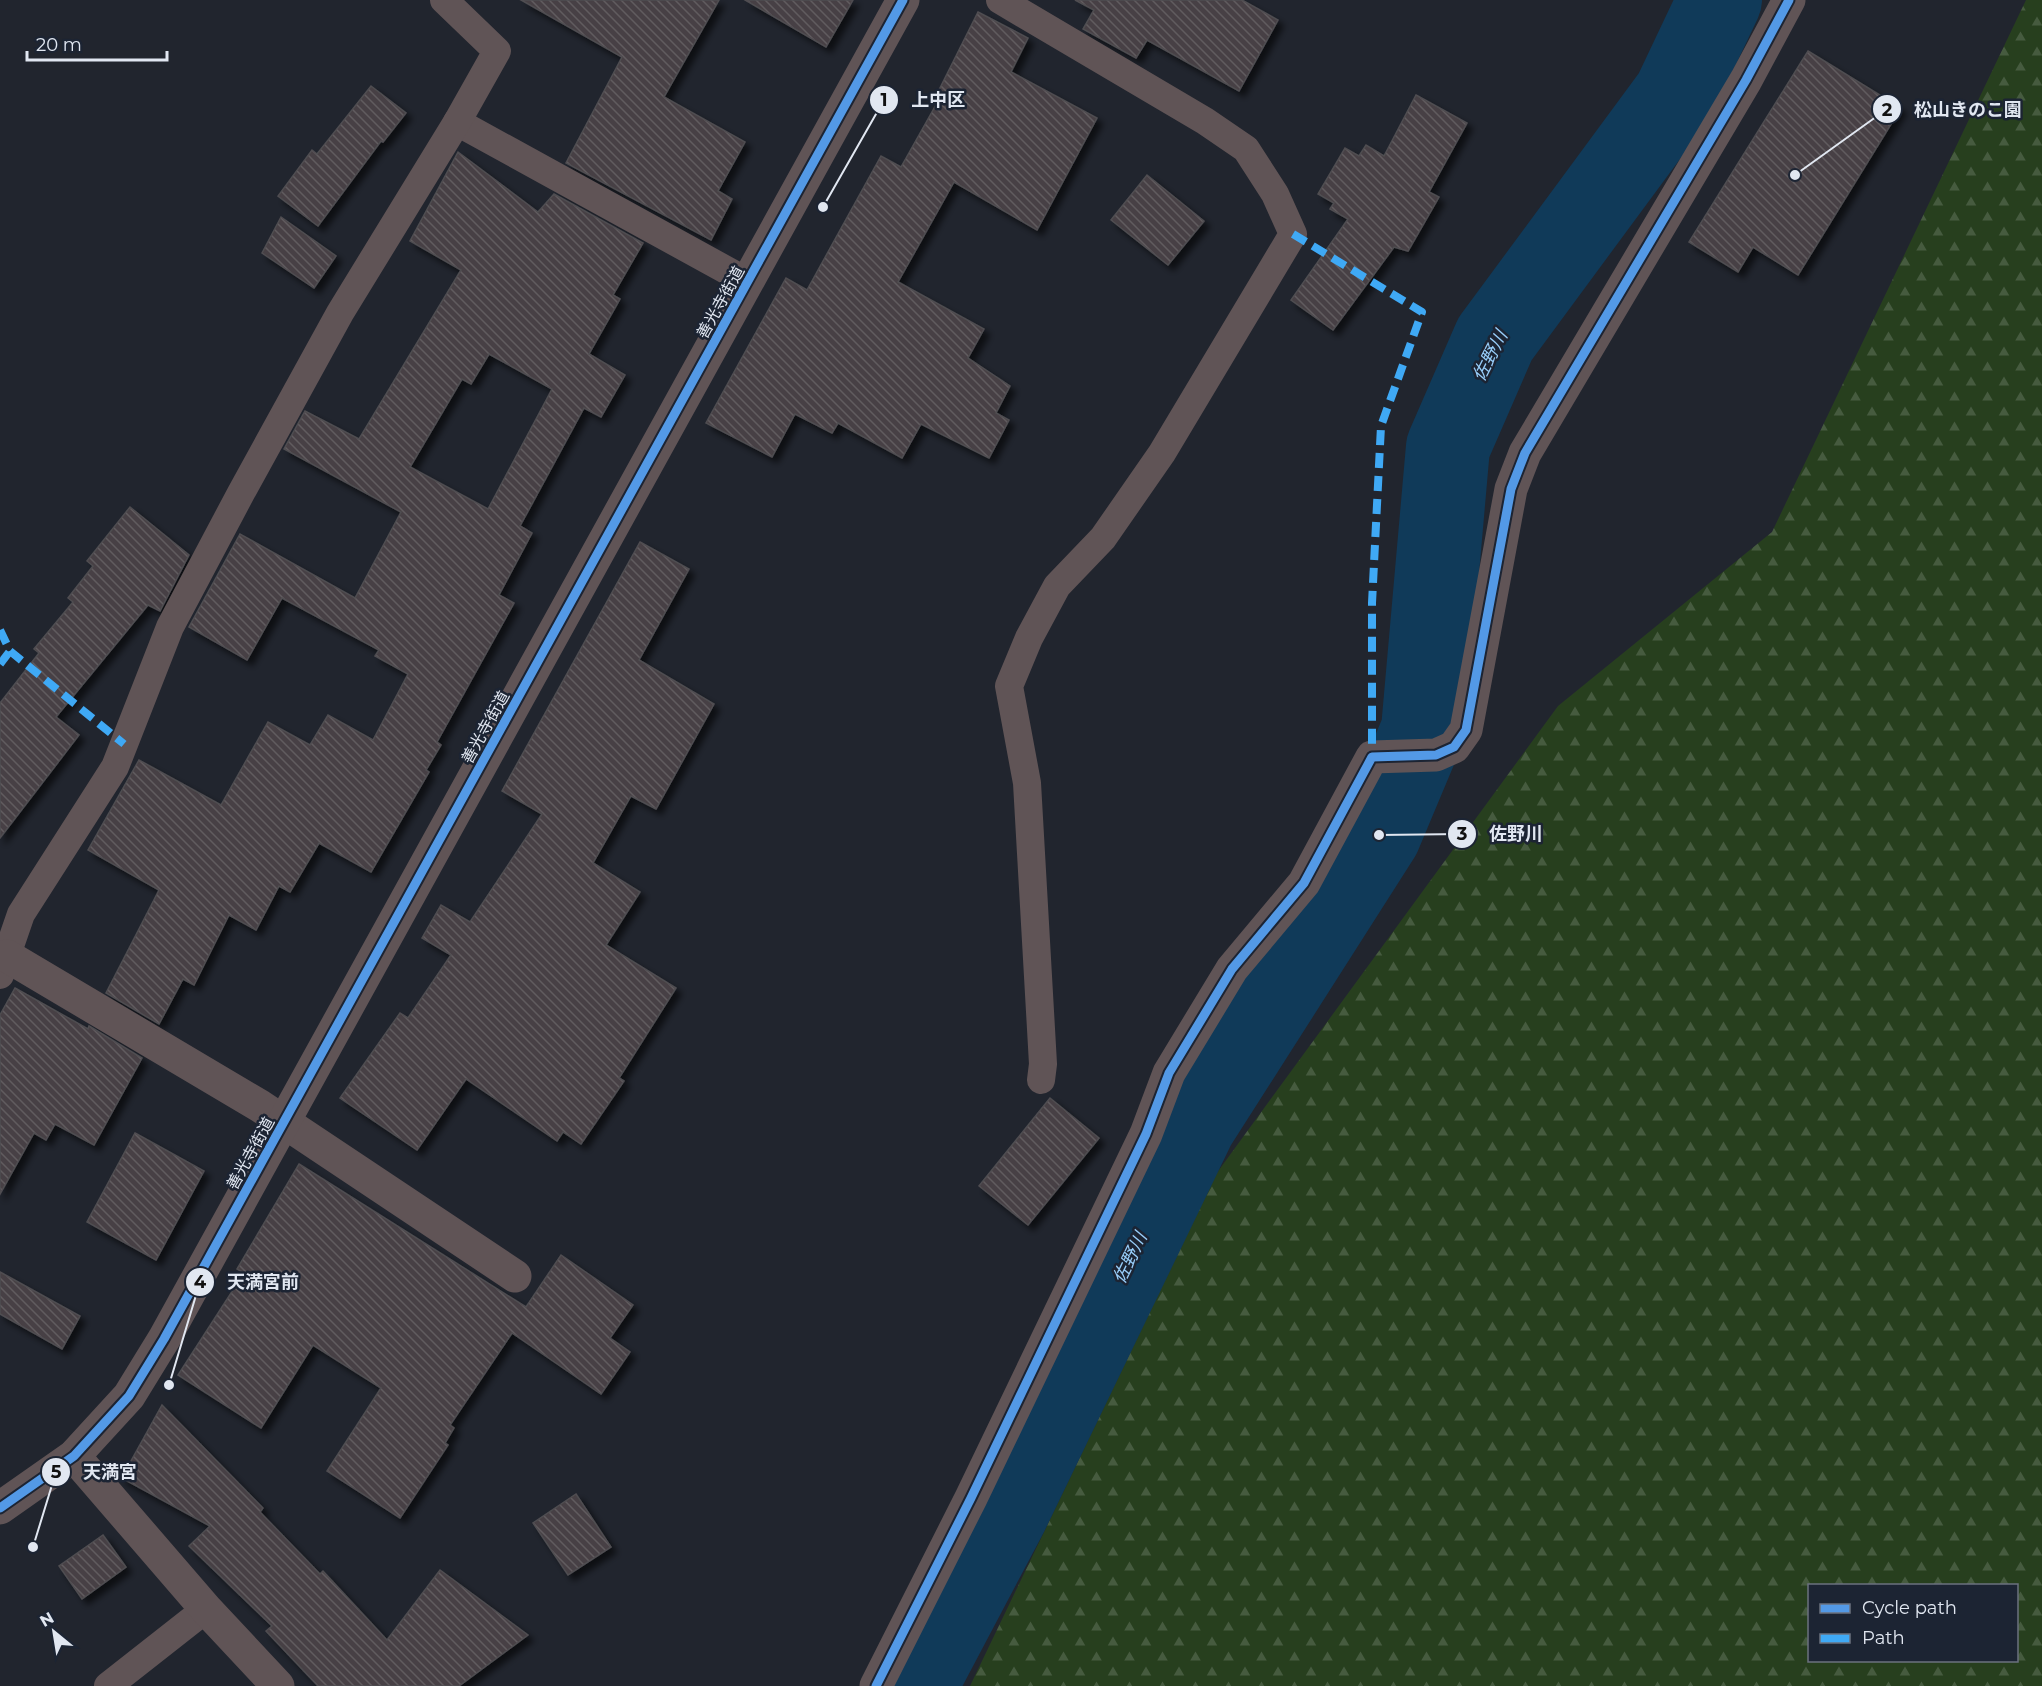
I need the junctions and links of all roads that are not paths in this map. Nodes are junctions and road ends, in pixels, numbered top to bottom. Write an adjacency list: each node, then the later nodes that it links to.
1 (444, 0): 5 (lane)
2 (903, 0): 6 (street, 善光寺街道)
3 (1000, 0): 8 (lane)
4 (1789, 0): 16 (street)
5 (457, 122): 6 (lane); 7 (lane)
6 (748, 282): 9 (street, 善光寺街道)
7 (3, 965): 9 (street)
8 (1041, 1080)
9 (284, 1123): 10 (street); 11 (street, 善光寺街道)
10 (515, 1276)
11 (74, 1456): 12 (street, 善光寺街道); 13 (street)
12 (0, 1508)
13 (206, 1609): 14 (lane); 15 (street)
14 (108, 1686)
15 (278, 1686)
16 (876, 1686)

